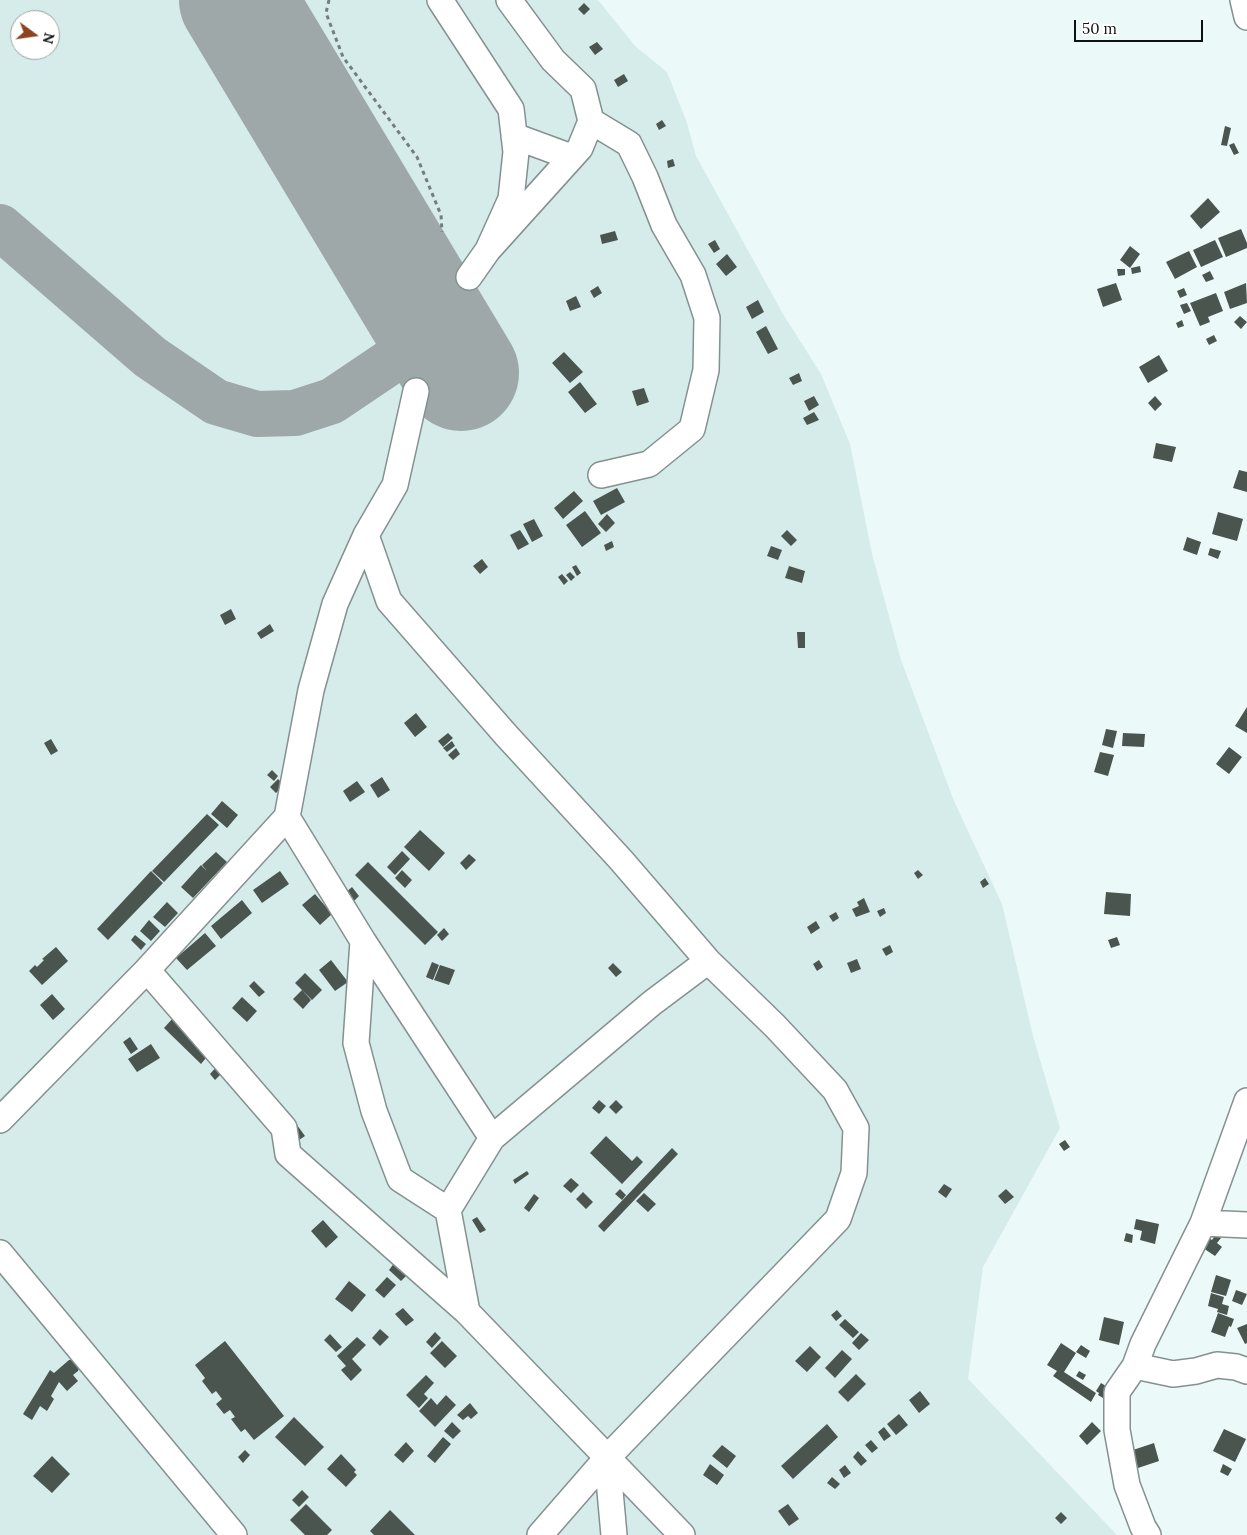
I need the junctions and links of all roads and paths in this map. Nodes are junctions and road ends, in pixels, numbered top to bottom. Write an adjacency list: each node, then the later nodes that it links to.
1 (329, 0): 9 (path)
2 (440, 0): 7 (street)
3 (509, 0): 6 (street)
4 (1243, 0): 5 (street)
5 (1247, 17)
6 (591, 121): 8 (street); 13 (street)
7 (514, 136): 8 (street); 10 (street)
8 (572, 157): 10 (street)
9 (442, 232)
10 (488, 250): 11 (street)
11 (469, 277)
12 (416, 392): 14 (street)
13 (601, 475)
14 (366, 535): 15 (street); 17 (street)
15 (287, 817): 16 (street); 18 (street)
16 (363, 941): 21 (street); 22 (street)
17 (708, 961): 21 (street); 29 (street)
18 (147, 970): 20 (street); 26 (street)
19 (1247, 1101): 23 (street)
20 (0, 1120)
21 (492, 1138): 22 (street)
22 (448, 1210): 26 (street)
23 (1203, 1223): 24 (street); 27 (street)
24 (1247, 1225)
25 (0, 1253): 30 (street)
26 (468, 1312): 29 (street)
27 (1135, 1366): 28 (street); 34 (street)
28 (1247, 1371)
29 (607, 1458): 31 (street); 32 (street); 33 (street)
30 (234, 1535)
31 (540, 1535)
32 (614, 1535)
33 (682, 1535)
34 (1148, 1535)

